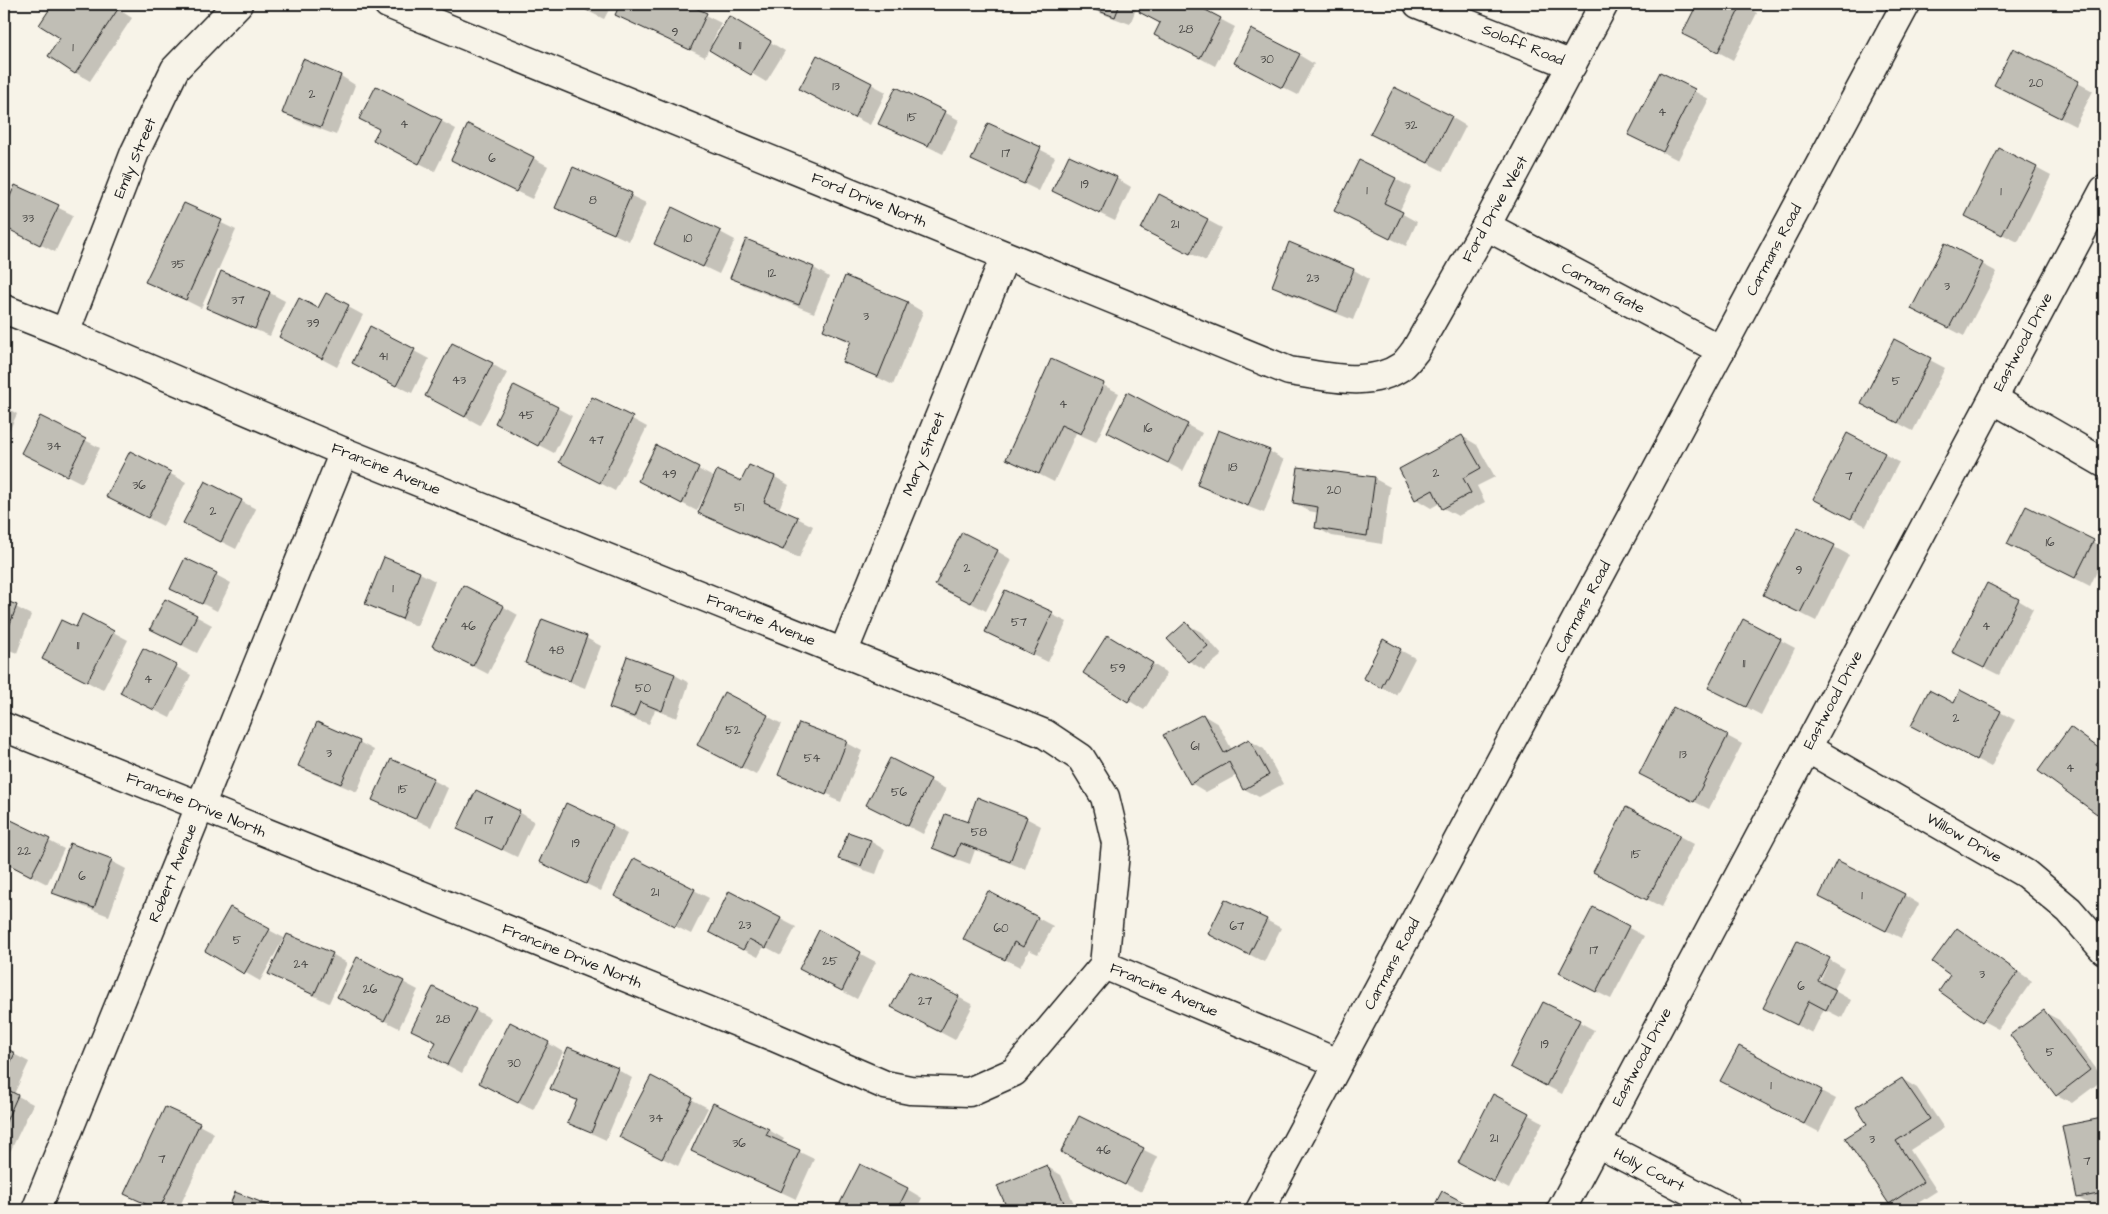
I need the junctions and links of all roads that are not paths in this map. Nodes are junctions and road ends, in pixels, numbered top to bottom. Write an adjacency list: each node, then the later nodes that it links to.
1 (238, 4): 11 (street, Emily Street)
2 (388, 4): 9 (street, Ford Drive North)
3 (1418, 4): 6 (street, Soloff Road)
4 (1604, 4): 6 (street, Ford Drive West)
5 (1906, 4): 12 (street, Carmans Road)
6 (1572, 65): 8 (street, Ford Drive West)
7 (2104, 190): 14 (street, Eastwood Drive)
8 (1486, 226): 12 (street, Carman Gate); 13 (street, Ford Drive West)
9 (1006, 256): 13 (street, Ford Drive North); 17 (street, Mary Street)
10 (4, 309): 11 (street, Francine Avenue)
11 (64, 333): 15 (street, Francine Avenue)
12 (1721, 350): 23 (street, Carmans Road)
13 (1355, 380)
14 (1993, 399): 16 (street); 19 (street, Eastwood Drive)
15 (344, 452): 17 (street, Francine Avenue); 20 (street, Robert Avenue)
16 (2104, 463)
17 (843, 653): 22 (street, Francine Avenue)
18 (4, 727): 20 (street, Francine Drive North)
19 (1807, 748): 21 (street, Willow Drive); 24 (street, Eastwood Drive)
20 (200, 806): 22 (street, Francine Drive North); 25 (street, Robert Avenue)
21 (2104, 950)
22 (1104, 965): 23 (street, Francine Avenue)
23 (1338, 1063): 26 (street, Carmans Road)
24 (1597, 1143): 27 (street, Eastwood Drive); 28 (street, Holly Court)
25 (36, 1210)
26 (1260, 1210)
27 (1561, 1210)
28 (1727, 1210)

